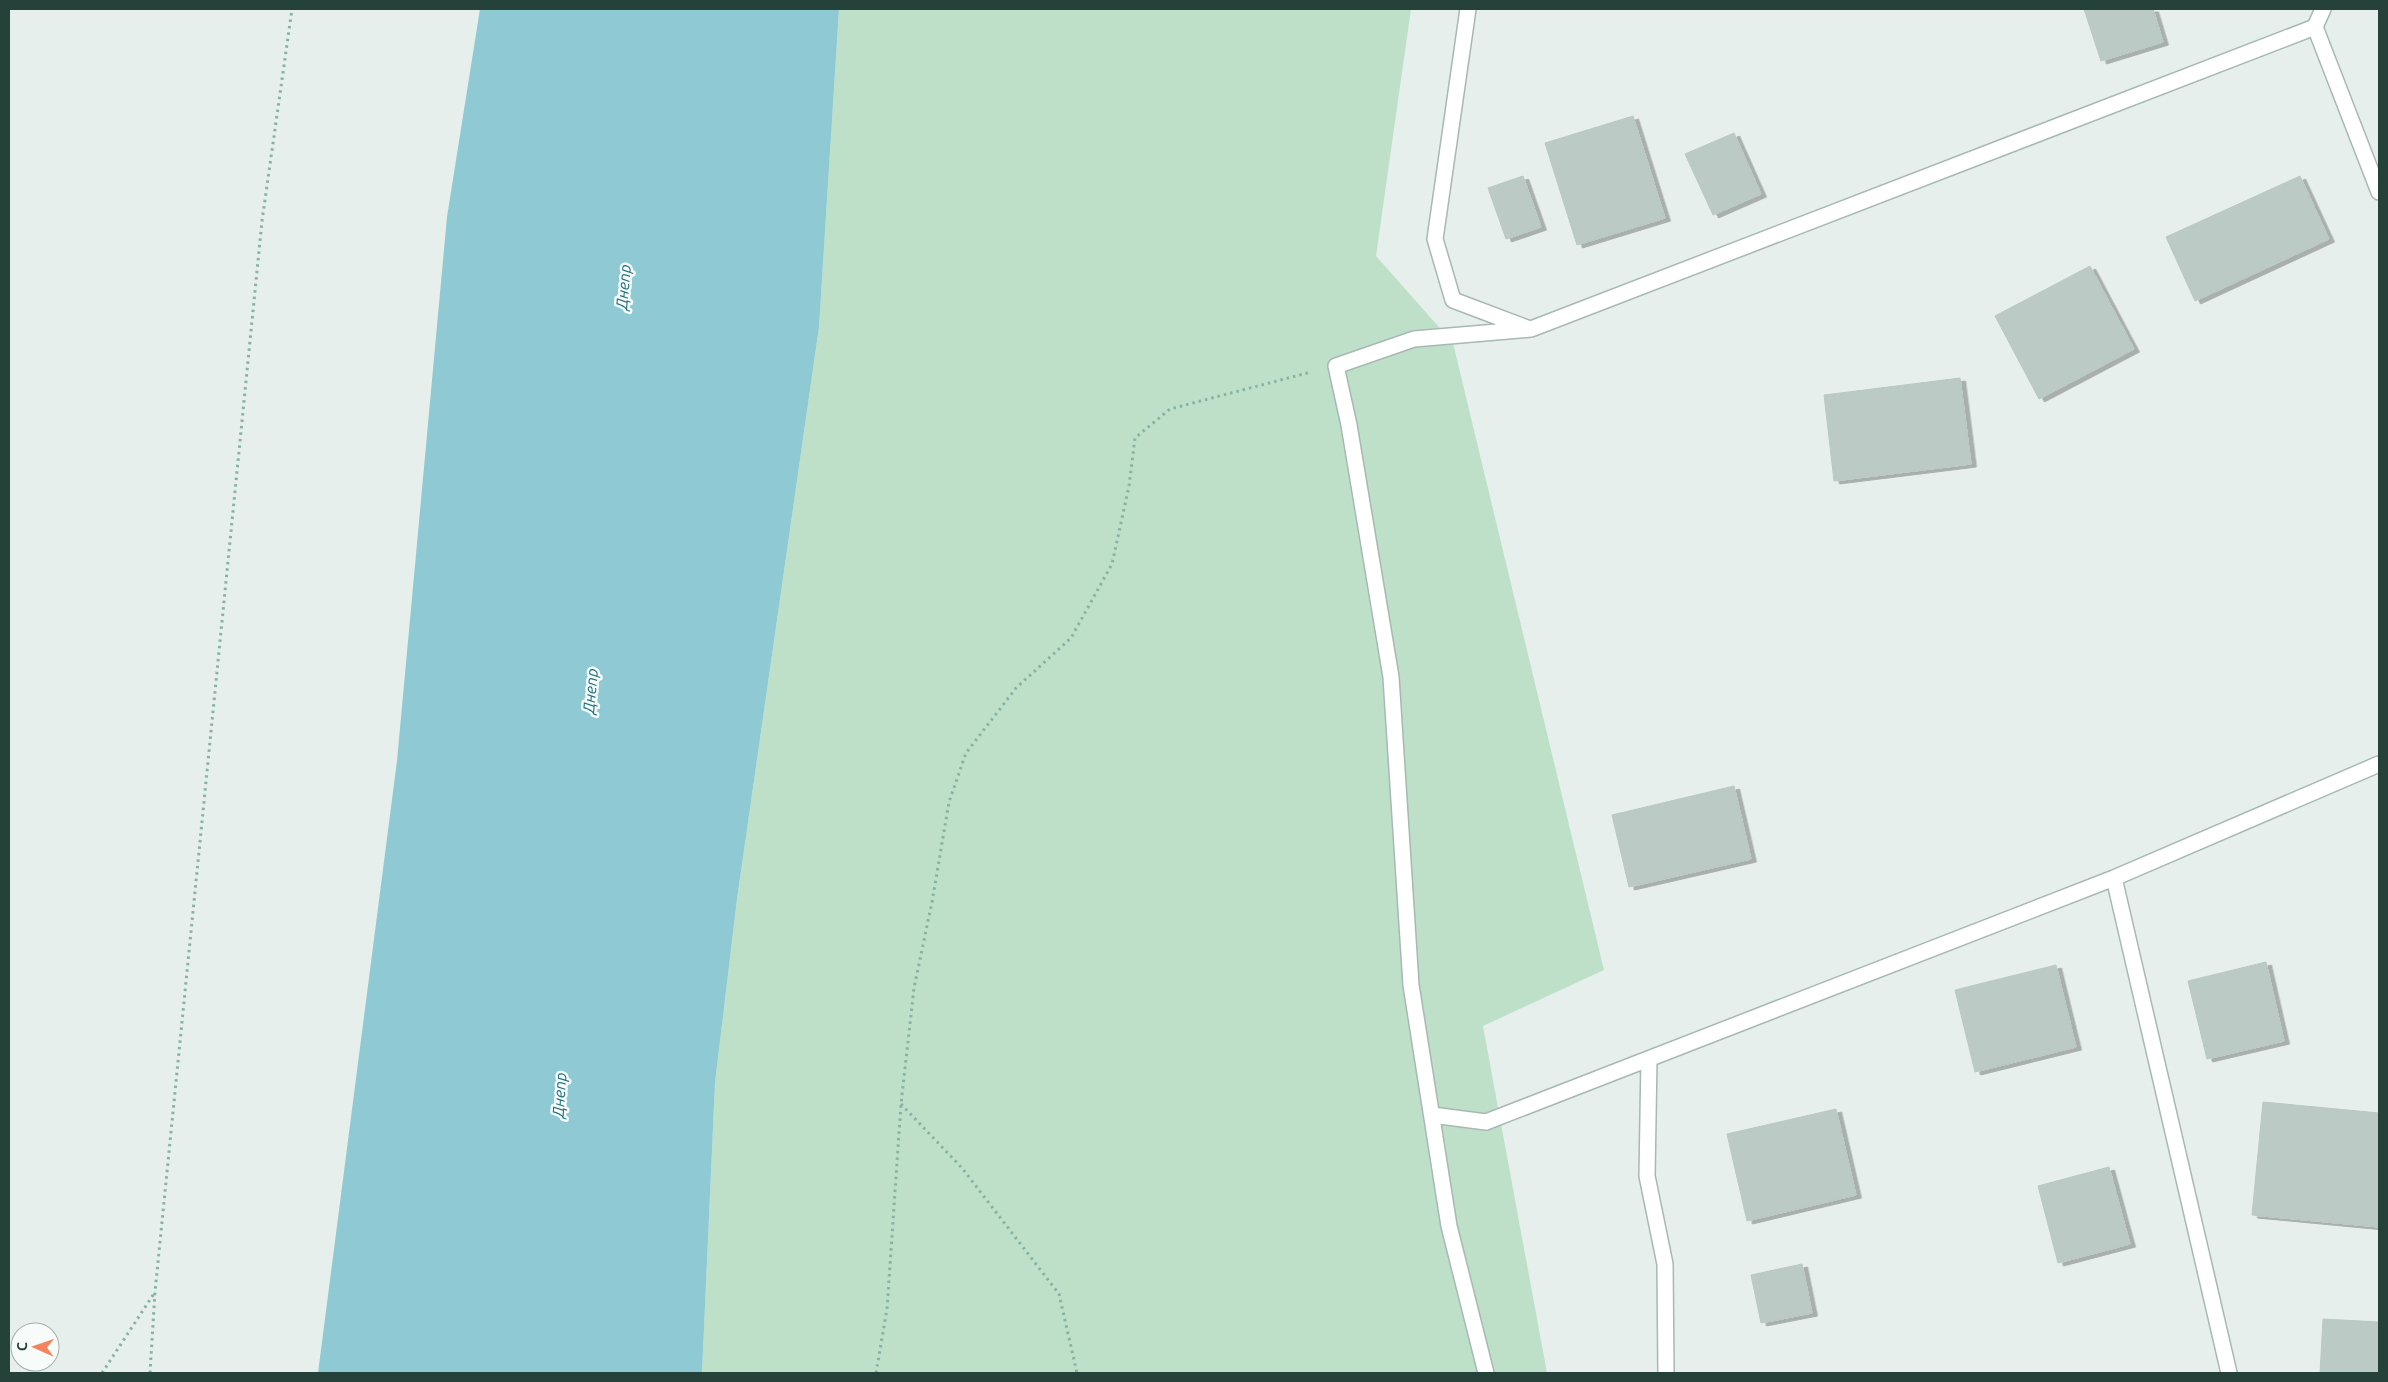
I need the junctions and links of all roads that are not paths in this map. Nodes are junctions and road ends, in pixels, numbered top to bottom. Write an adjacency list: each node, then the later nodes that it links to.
1 (1468, 9): 5 (street)
2 (2323, 9): 3 (street)
3 (2314, 28): 4 (street); 5 (street)
4 (2379, 192)
5 (1531, 329): 9 (street)
6 (2379, 764): 7 (street)
7 (2114, 878): 8 (street); 12 (street)
8 (1649, 1059): 9 (street); 11 (street)
9 (1432, 1115): 10 (street)
10 (1486, 1373)
11 (1666, 1373)
12 (2229, 1373)

